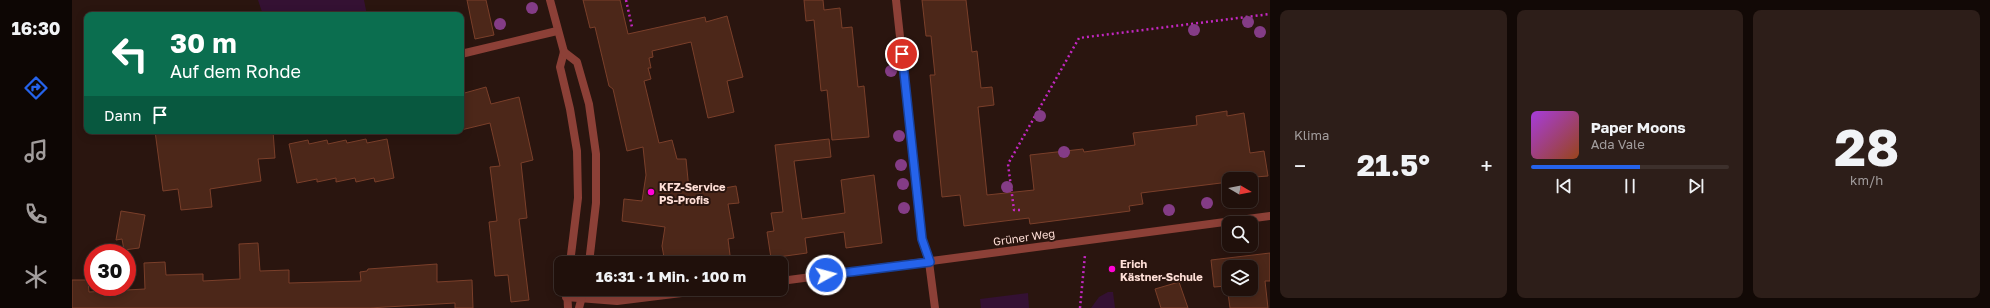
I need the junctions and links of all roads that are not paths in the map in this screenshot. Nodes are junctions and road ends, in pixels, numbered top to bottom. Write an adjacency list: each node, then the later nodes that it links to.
1 (550, 0): 3 (street)
2 (896, 0): 9 (street)
3 (558, 31): 4 (street); 5 (street)
4 (564, 52): 7 (street); 8 (street)
5 (464, 53)
6 (1270, 216): 9 (street, Grüner Weg)
7 (571, 256)
8 (590, 256)
9 (930, 262): 10 (street, Grüner Weg); 17 (street)
10 (788, 280)
11 (566, 296): 15 (street)
12 (576, 296): 14 (street)
13 (657, 296): 14 (street)
14 (583, 298): 16 (street)
15 (568, 308)
16 (579, 308)
17 (935, 308)

